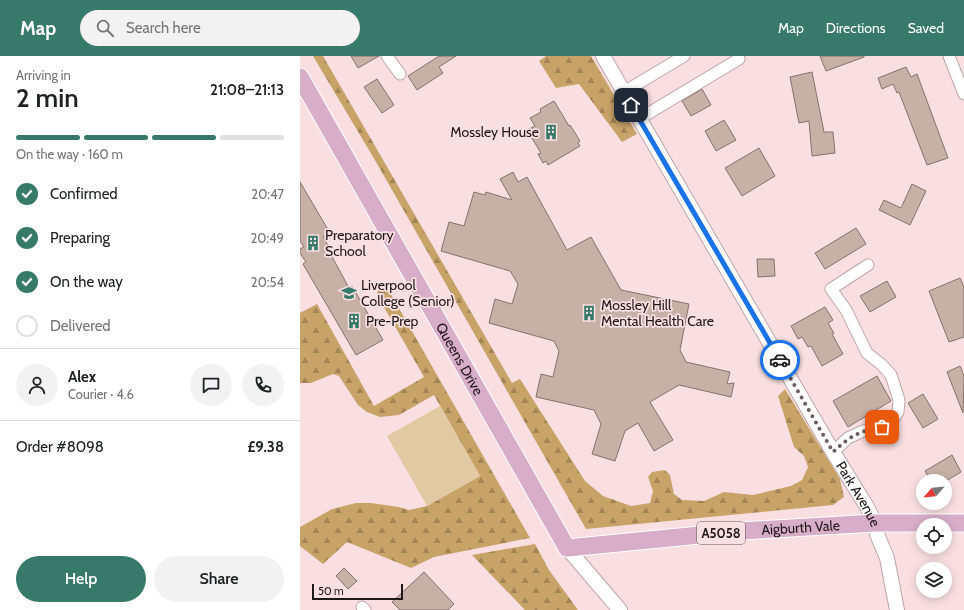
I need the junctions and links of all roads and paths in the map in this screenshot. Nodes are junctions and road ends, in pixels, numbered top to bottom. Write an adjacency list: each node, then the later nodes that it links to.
1 (603, 56): 8 (street, Park Avenue)
2 (684, 56): 8 (street)
3 (949, 56): 9 (street)
4 (392, 58): 6 (street)
5 (739, 59): 10 (street)
6 (400, 74)
7 (300, 77): 15 (main road, Queens Drive)
8 (624, 92): 10 (street, Park Avenue)
9 (964, 94)
10 (639, 119): 12 (street, Park Avenue)
11 (868, 265): 12 (street)
12 (833, 452): 13 (street, Park Avenue)
13 (875, 524): 14 (main road, Aigburth Vale / A5058); 15 (main road, Aigburth Vale / A5058); 17 (street, Park Avenue)
14 (964, 524)
15 (567, 548): 16 (street, Queens Drive)
16 (620, 610)
17 (897, 610)

